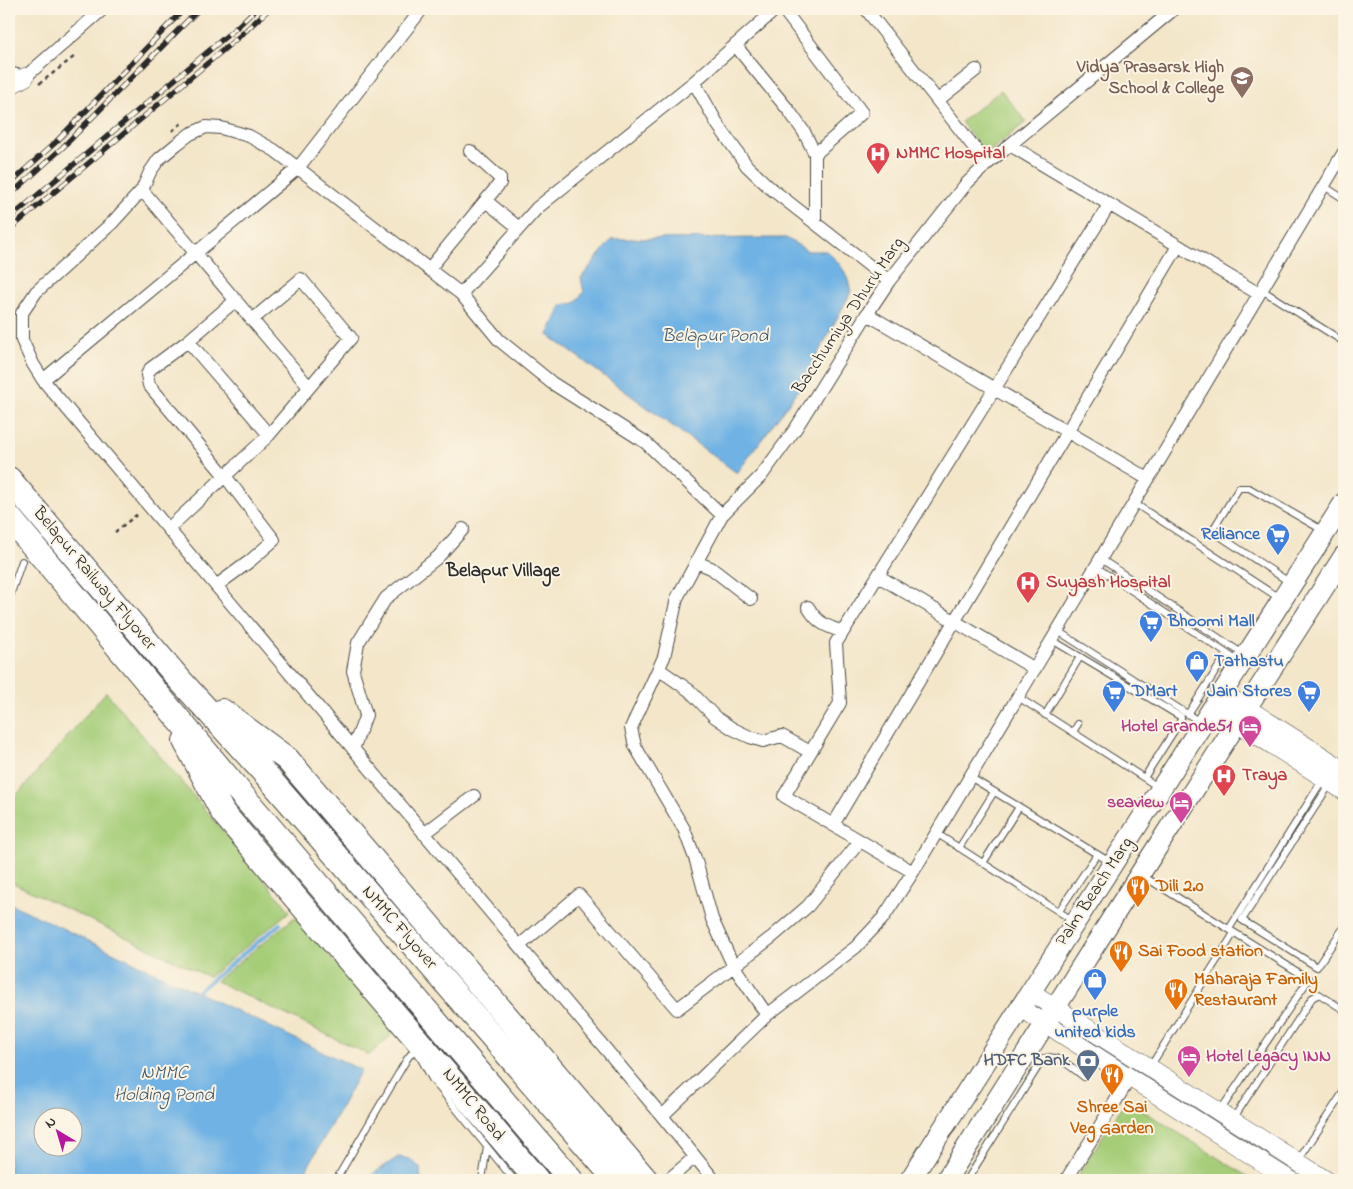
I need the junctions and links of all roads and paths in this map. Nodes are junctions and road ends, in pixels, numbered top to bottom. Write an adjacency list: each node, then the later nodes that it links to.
1 (104, 9): 10 (street)
2 (422, 9): 19 (street)
3 (776, 9): 7 (street)
4 (783, 9): 17 (street)
5 (866, 9): 13 (street)
6 (1174, 9): 14 (street, Bacchumiya Dhuru Marg)
7 (735, 45): 11 (street); 17 (street)
8 (75, 56): 10 (path)
9 (976, 70): 13 (street)
10 (24, 78): 12 (street)
11 (694, 82): 25 (street); 26 (street)
12 (9, 86)
13 (938, 100): 18 (street)
14 (1010, 145): 18 (street, Bacchumiya Dhuru Marg); 24 (street)
15 (470, 151): 23 (street)
16 (1344, 152): 20 (street)
17 (815, 154): 25 (street)
18 (987, 164): 30 (street, Bacchumiya Dhuru Marg)
19 (298, 168): 21 (street); 28 (street); 29 (street)
20 (1324, 186): 22 (lane); 31 (street)
21 (142, 190): 28 (street); 38 (street)
22 (1344, 199)
23 (486, 201): 26 (street); 29 (street)
24 (1109, 205): 27 (street); 40 (street)
25 (815, 222): 30 (street)
26 (519, 228): 32 (street)
27 (1178, 246): 31 (street); 41 (street)
28 (196, 254): 33 (street); 38 (street)
29 (428, 269): 32 (street)
30 (889, 281): 34 (street, Bacchumiya Dhuru Marg)
31 (1260, 292): 37 (lane); 45 (street)
32 (460, 294): 49 (street)
33 (236, 300): 35 (street); 36 (street)
34 (867, 314): 40 (street); 49 (street, Bacchumiya Dhuru Marg)
35 (252, 320): 39 (street); 39 (street)
36 (188, 340): 42 (street); 43 (street)
37 (1344, 342)
38 (43, 380): 48 (street)
39 (310, 387): 42 (street)
40 (995, 389): 41 (street); 59 (street)
41 (1067, 432): 45 (street); 65 (street)
42 (269, 435): 43 (street)
43 (226, 476): 51 (street); 60 (street)
44 (9, 479): 72 (highway, Belapur Railway Flyover)
45 (1148, 479): 46 (street)
46 (1134, 503): 58 (street); 61 (lane)
47 (1344, 503): 54 (main road, Palm Beach Marg)
48 (148, 506): 51 (street); 53 (path)
49 (722, 514): 57 (street, Bacchumiya Dhuru Marg)
50 (9, 516): 73 (highway, Belapur Railway Flyover)
51 (168, 529): 60 (street)
52 (463, 529): 80 (street)
53 (115, 532)
54 (1326, 532): 61 (main road, Palm Beach Marg); 61 (lane)
55 (1344, 556): 77 (main road, Palm Beach Marg)
56 (22, 561): 62 (lane)
57 (696, 562): 63 (street); 71 (street, Bacchumiya Dhuru Marg)
58 (1098, 563): 67 (street); 69 (lane); 69 (lane)
59 (878, 576): 65 (street); 66 (street)
60 (216, 586): 80 (street)
61 (1287, 592): 69 (main road, Palm Beach Marg)
62 (9, 599)
63 (751, 599)
64 (808, 607): 66 (street)
65 (954, 621): 70 (street); 90 (street)
66 (843, 632): 81 (street)
67 (1055, 636): 68 (lane); 70 (street); 75 (lane)
68 (1080, 657): 76 (lane); 84 (lane)
69 (1238, 658): 75 (main road, Palm Beach Marg); 75 (lane)
70 (1035, 669): 74 (street)
71 (660, 670): 81 (street); 104 (street, Bacchumiya Dhuru Marg)
72 (178, 679): 126 (highway, NMMC Flyover); 127 (highway)
73 (160, 695): 110 (highway); 125 (highway, NMMC Flyover)
74 (1018, 697): 76 (lane); 83 (street)
75 (1207, 710): 77 (street); 86 (main road, Palm Beach Marg)
76 (1045, 715): 79 (lane)
77 (1242, 716): 82 (street); 85 (street); 98 (main road, Palm Beach Marg)
78 (1078, 724): 79 (lane)
79 (1072, 732): 84 (lane)
80 (353, 749): 91 (street)
81 (810, 752): 90 (street)
82 (1344, 770)
83 (970, 777): 87 (lane); 92 (street)
84 (1144, 778): 86 (lane)
85 (1333, 784): 100 (lane); 101 (lane)
86 (1161, 789): 95 (main road, Palm Beach Marg)
87 (994, 792): 89 (lane); 94 (lane)
88 (474, 796): 91 (street)
89 (1019, 807): 95 (lane); 96 (lane)
90 (833, 825): 93 (street)
91 (424, 834): 102 (street)
92 (936, 834): 94 (lane); 97 (street)
93 (860, 841): 97 (street); 104 (street)
94 (958, 848): 96 (lane)
95 (1105, 859): 99 (main road, Palm Beach Marg)
96 (983, 863): 99 (lane)
97 (913, 872): 108 (street)
98 (1140, 874): 101 (lane); 109 (main road, Palm Beach Marg)
99 (1067, 917): 106 (main road, Palm Beach Marg)
100 (1344, 927)
101 (1232, 931): 111 (lane); 116 (lane)
102 (519, 946): 104 (street); 115 (street)
103 (1344, 965): 105 (lane)
104 (733, 966): 108 (street, Bacchumiya Dhuru Marg)
105 (1344, 984)
106 (1026, 1000): 109 (street); 130 (main road, Palm Beach Marg)
107 (1344, 1010): 116 (lane)
108 (767, 1015): 115 (street)
109 (1051, 1016): 111 (street); 113 (street); 131 (main road, Palm Beach Marg)
110 (420, 1043): 117 (lane, NMMC Road); 121 (lane); 124 (highway)
111 (1150, 1068): 116 (street)
112 (1084, 1077): 132 (lane)
113 (1130, 1078): 133 (street); 134 (street)
114 (1344, 1091): 119 (lane)
115 (662, 1116): 118 (street)
116 (1226, 1116): 119 (street)
117 (487, 1147): 122 (lane); 123 (lane, NMMC Road)
118 (695, 1157): 128 (street); 129 (street)
119 (1298, 1162): 120 (street); 134 (street)
120 (1316, 1178)
121 (336, 1180)
122 (482, 1180)
123 (514, 1180)
124 (537, 1180)
125 (571, 1180)
126 (616, 1180)
127 (646, 1180)
128 (668, 1180)
129 (714, 1180)
130 (910, 1180)
131 (946, 1180)
132 (967, 1180)
133 (1066, 1180)
134 (1289, 1180)

